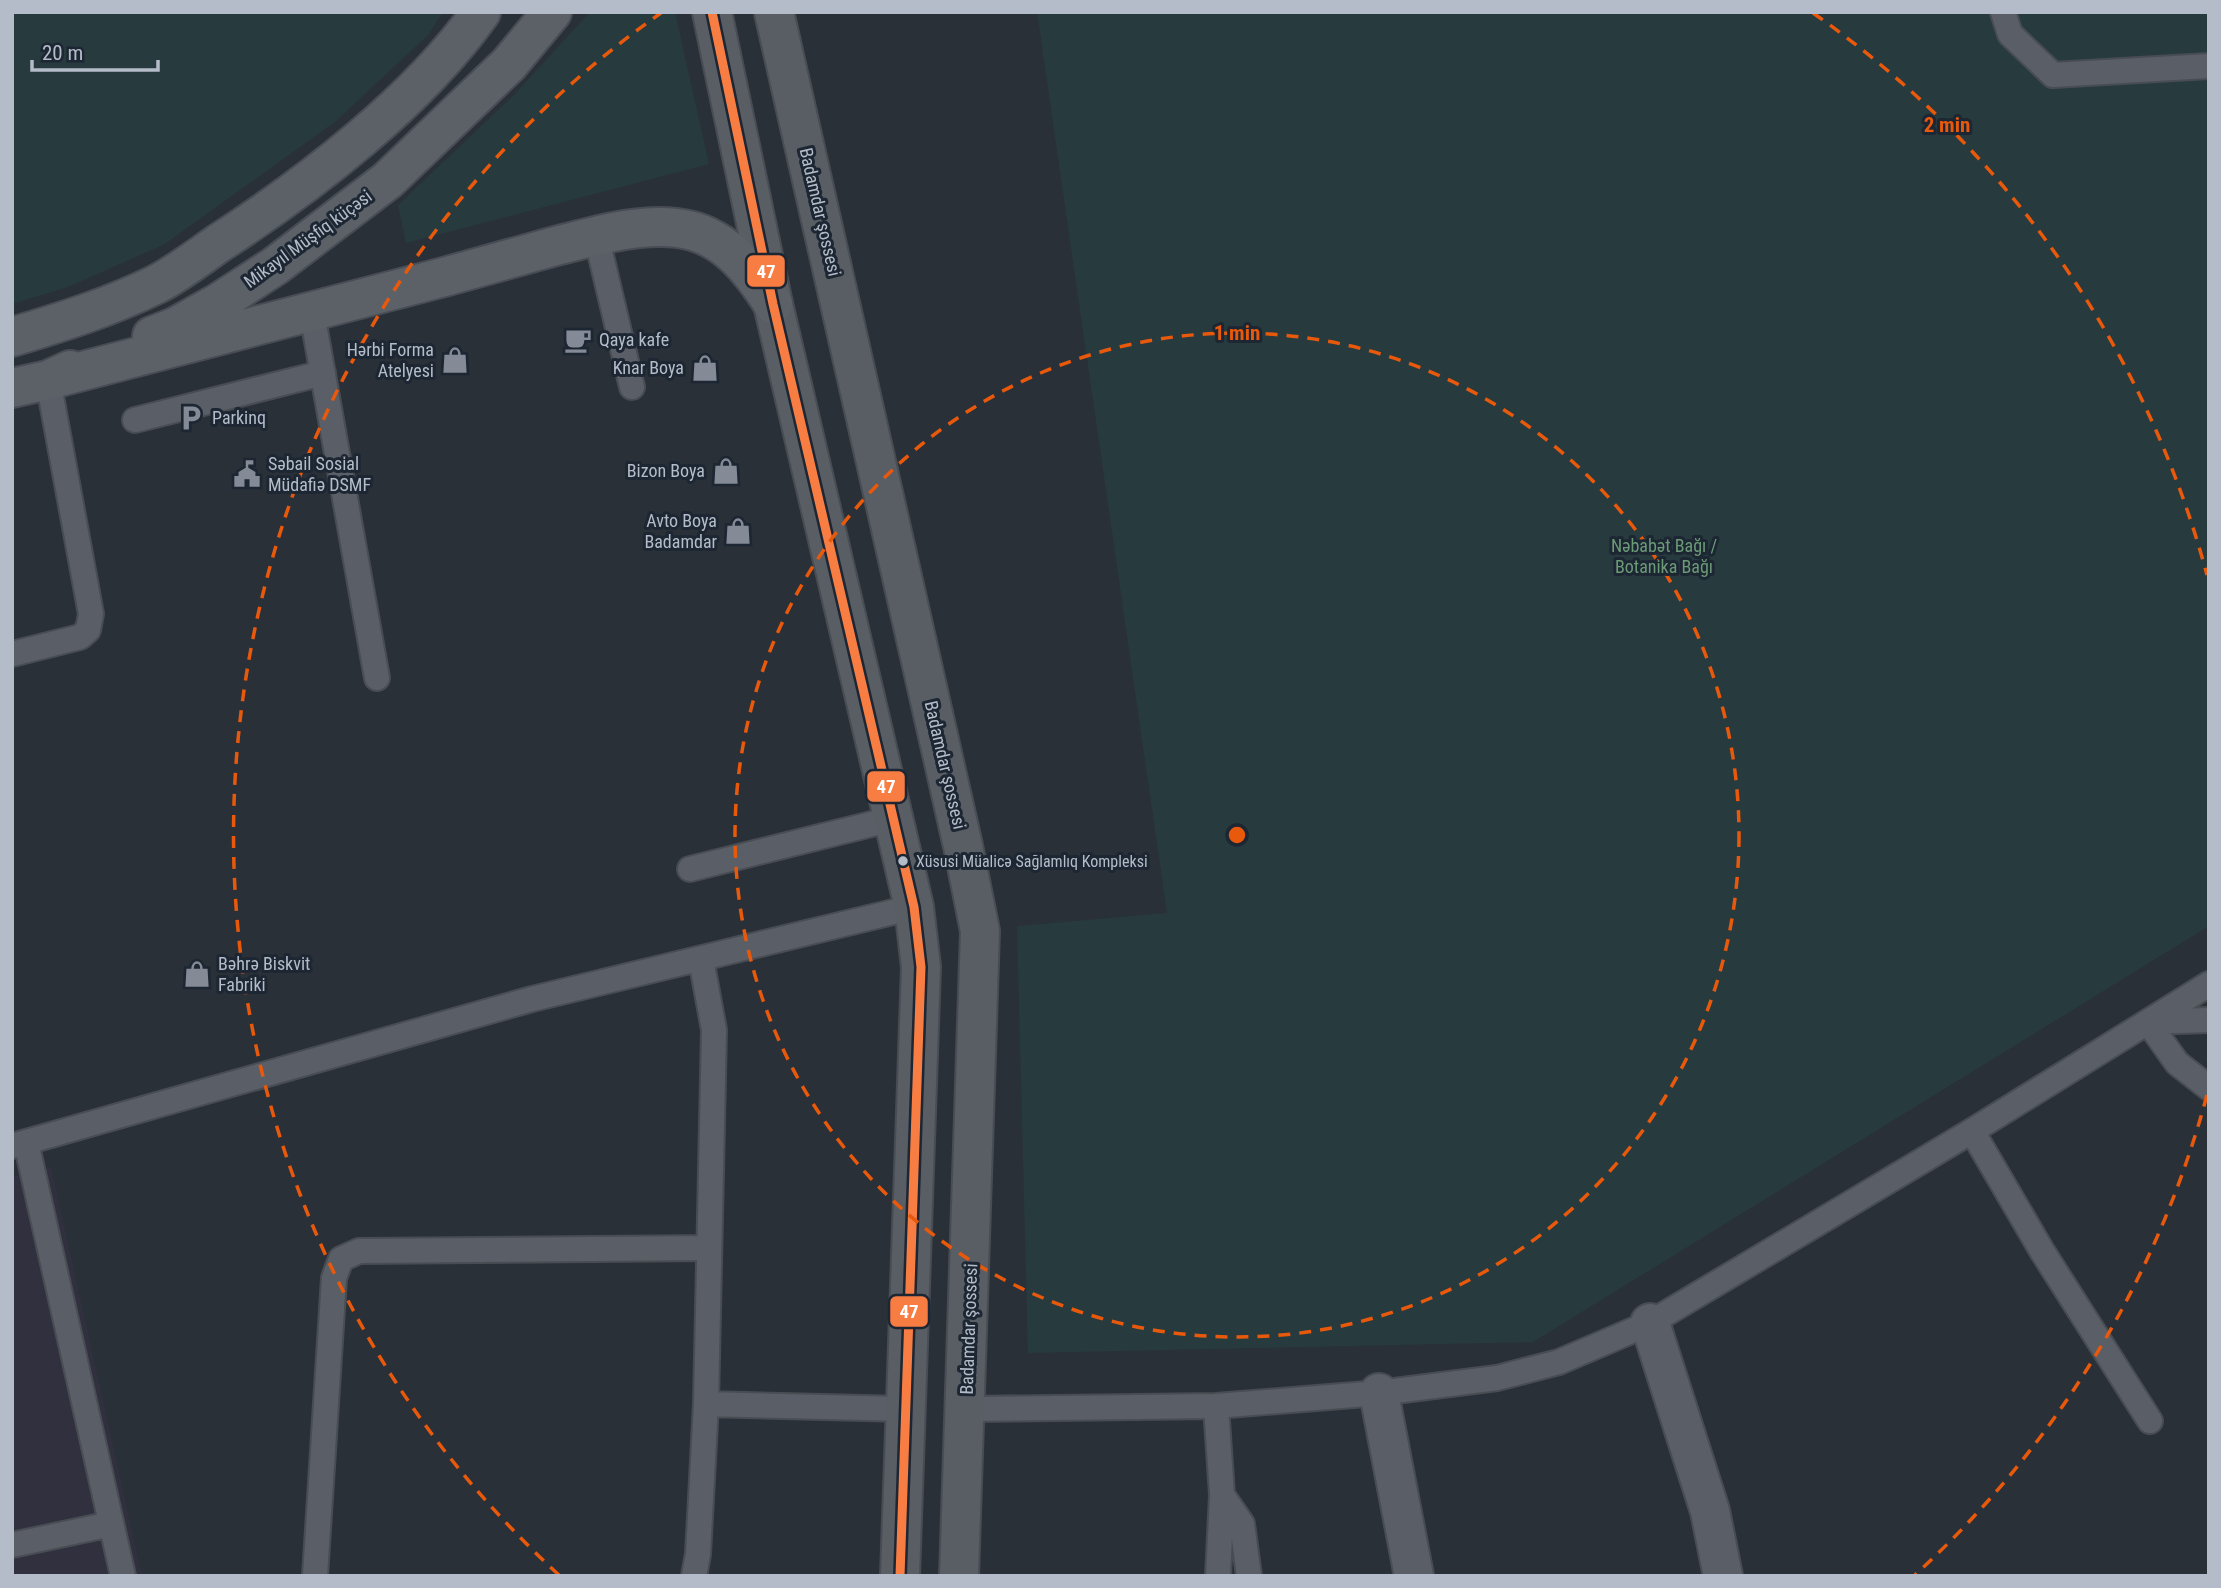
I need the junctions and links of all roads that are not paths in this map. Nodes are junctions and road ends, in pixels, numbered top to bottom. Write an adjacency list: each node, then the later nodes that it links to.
1 (481, 12): 10 (main road)
2 (552, 12): 12 (main road, Mikayıl Müşfiq küçəsi)
3 (712, 12): 8 (main road)
4 (774, 12): 19 (main road, Badamdar şossesi)
5 (2003, 12): 6 (lane)
6 (2209, 66)
7 (596, 235): 8 (main road); 9 (main road); 13 (lane)
8 (773, 304): 17 (main road)
9 (312, 313): 11 (lane); 12 (main road)
10 (12, 337)
11 (323, 373): 14 (lane); 16 (lane)
12 (30, 384): 15 (lane)
13 (632, 387)
14 (135, 420)
15 (12, 654)
16 (377, 678)
17 (892, 819): 18 (lane); 20 (main road)
18 (690, 869)
19 (974, 894): 20 (main road); 34 (main road, Badamdar şossesi)
20 (914, 907): 21 (lane); 33 (main road)
21 (701, 958): 27 (lane); 28 (lane)
22 (2209, 984): 24 (lane)
23 (2209, 1020): 24 (lane)
24 (2148, 1022): 25 (lane); 26 (lane)
25 (2209, 1088)
26 (1972, 1131): 29 (lane); 35 (lane)
27 (19, 1144): 37 (lane)
28 (708, 1248): 31 (lane); 40 (lane)
29 (1650, 1323): 30 (lane); 47 (street)
30 (1379, 1393): 32 (lane); 46 (street)
31 (706, 1404): 33 (lane); 41 (lane)
32 (1216, 1406): 34 (lane); 36 (lane)
33 (905, 1409): 34 (main road); 42 (main road)
34 (966, 1409): 43 (main road, Badamdar şossesi)
35 (2150, 1421)
36 (1222, 1495): 44 (lane); 45 (lane)
37 (111, 1524): 38 (lane); 39 (lane)
38 (12, 1545)
39 (123, 1576)
40 (315, 1576)
41 (694, 1576)
42 (900, 1576)
43 (960, 1576)
44 (1219, 1576)
45 (1249, 1576)
46 (1415, 1576)
47 (1723, 1576)

